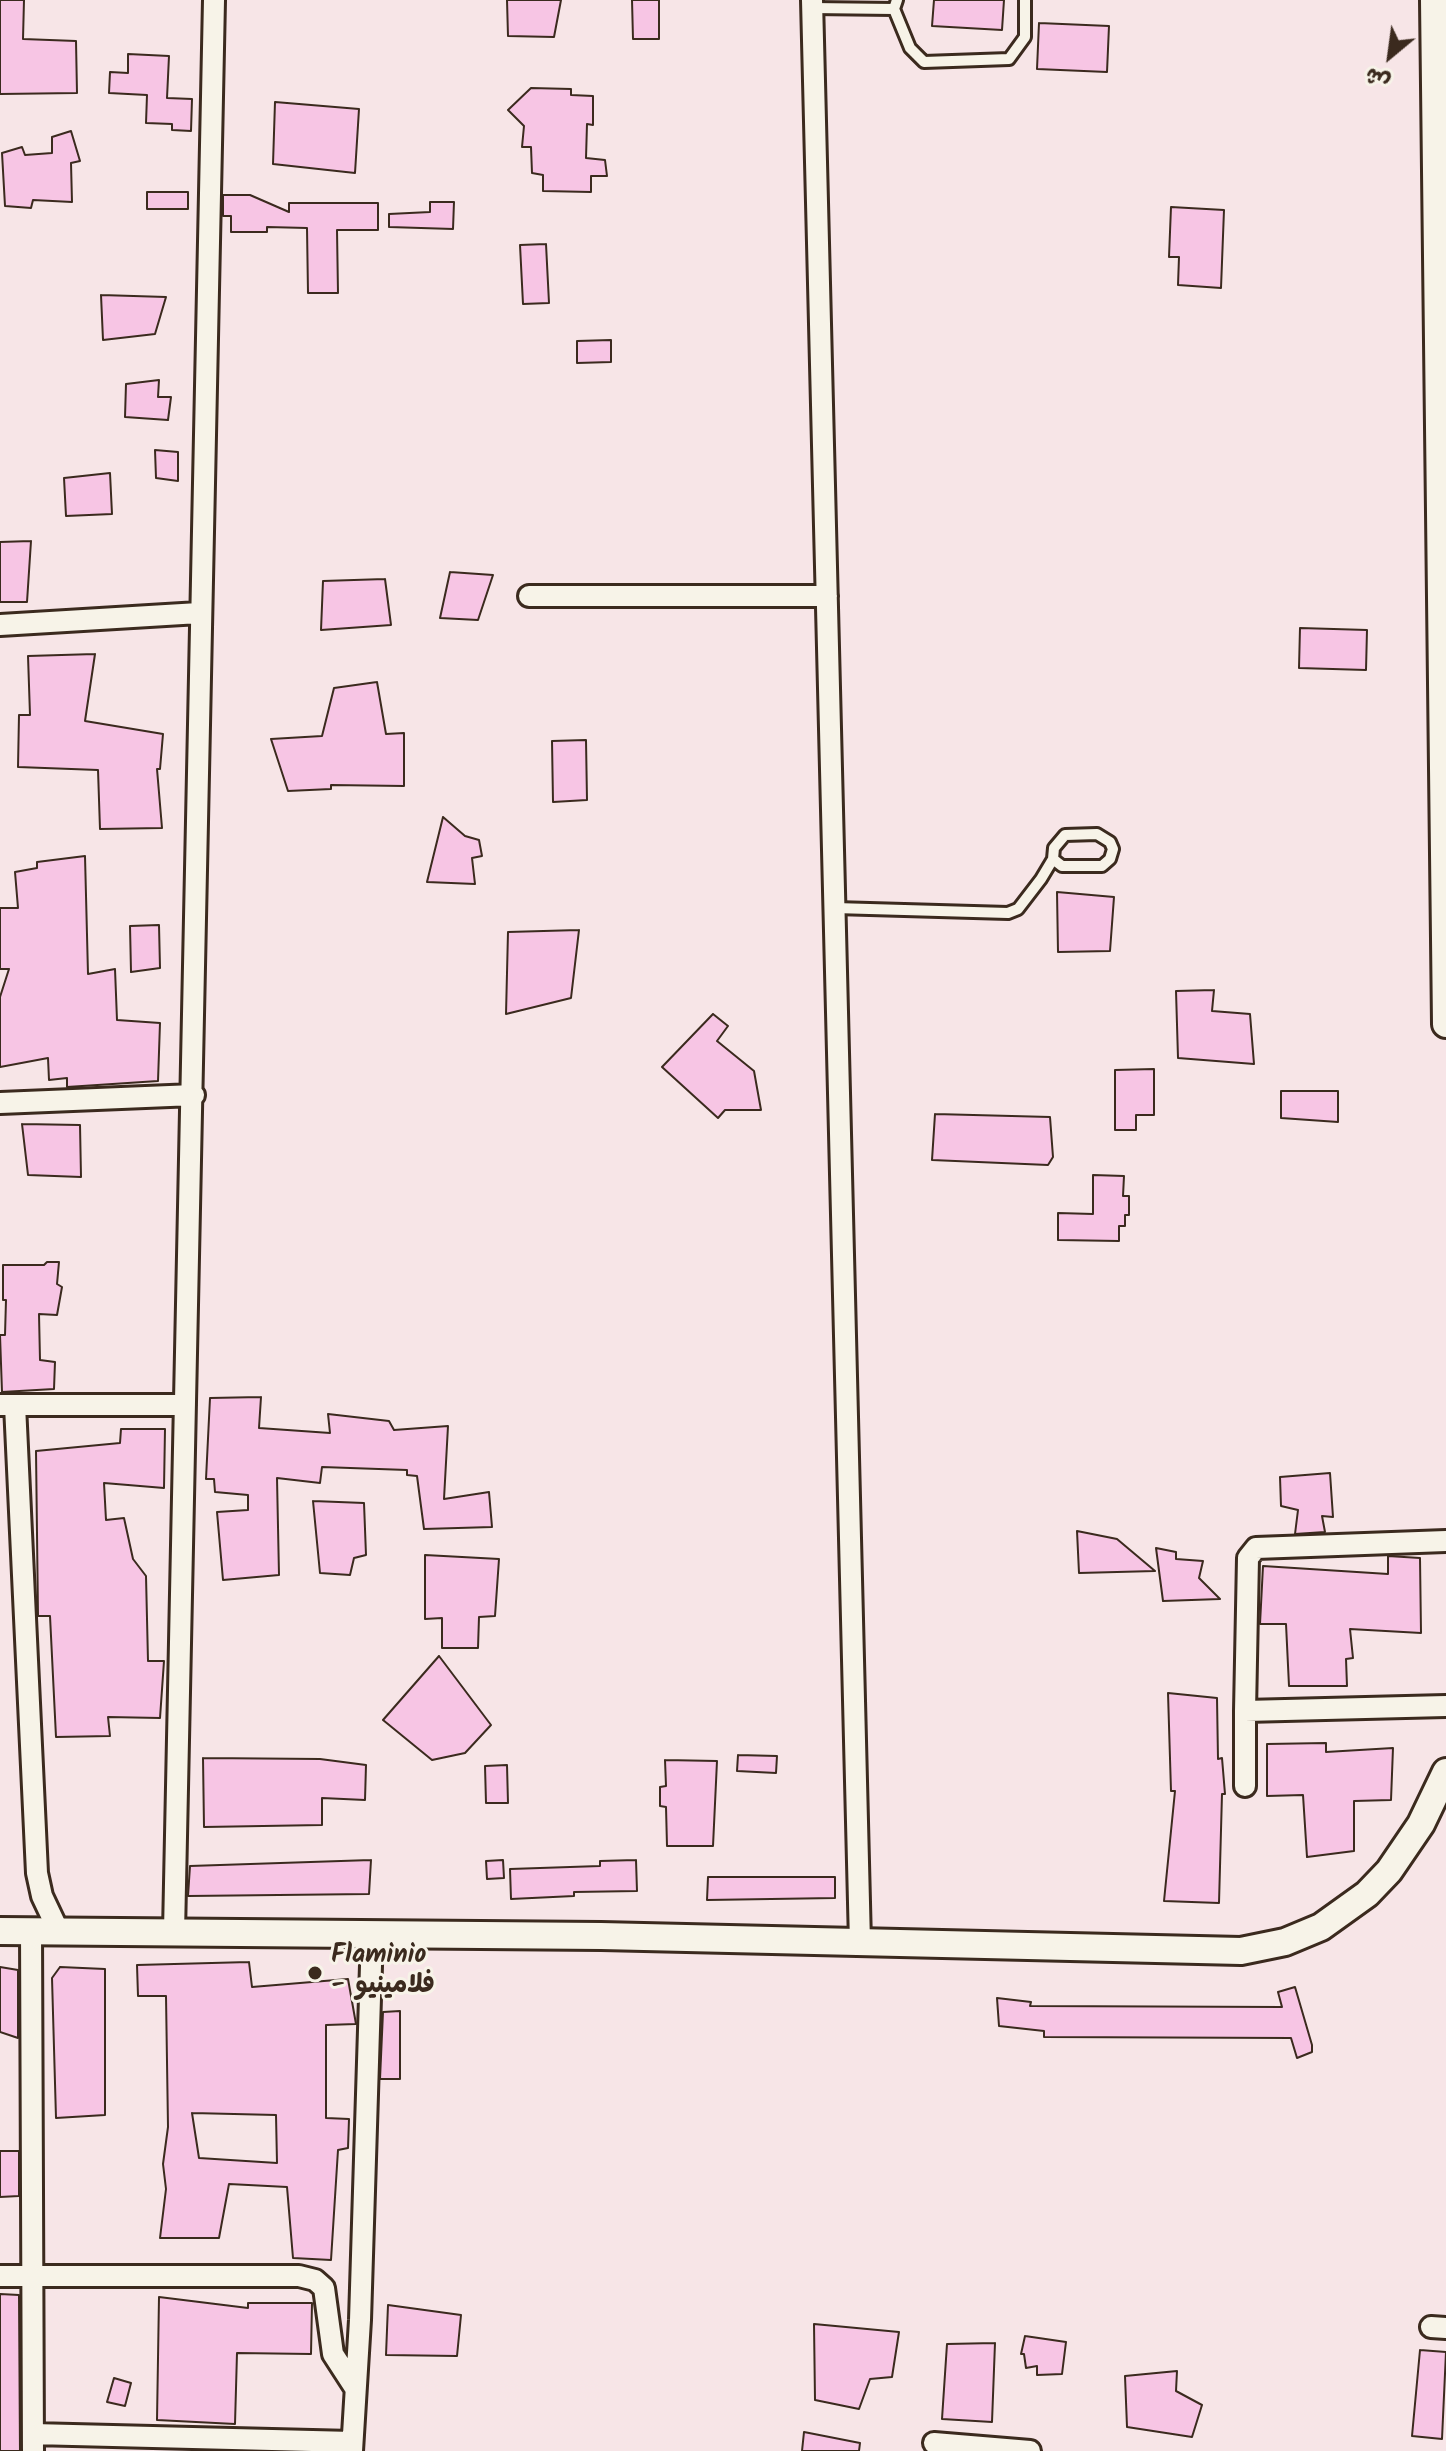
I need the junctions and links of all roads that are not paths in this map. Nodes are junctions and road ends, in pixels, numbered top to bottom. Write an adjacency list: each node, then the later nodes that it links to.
1 (214, 0): 9 (street)
2 (1025, 0): 5 (lane)
3 (1434, 0): 6 (street)
4 (812, 4): 5 (lane); 8 (street)
5 (895, 5)
6 (1442, 293): 11 (street)
7 (529, 596): 8 (street)
8 (827, 596): 14 (street)
9 (199, 613): 10 (street); 16 (street)
10 (0, 625)
11 (1444, 628): 12 (street)
12 (1445, 792): 15 (street)
13 (1053, 859): 13 (lane); 14 (lane)
14 (835, 908): 31 (street)
15 (1446, 1024)
16 (194, 1095): 17 (street); 19 (street)
17 (0, 1103)
18 (8, 1405): 19 (street); 28 (street)
19 (185, 1405): 29 (street)
20 (1446, 1541): 22 (street)
21 (1446, 1706): 22 (street)
22 (1245, 1711): 24 (street)
23 (1446, 1772): 25 (street)
24 (1245, 1786)
25 (1439, 1805): 31 (street)
26 (31, 1930): 27 (street); 28 (street); 33 (street)
27 (0, 1931)
28 (59, 1932): 29 (street)
29 (174, 1932): 30 (street)
30 (372, 1933): 31 (street); 34 (street)
31 (860, 1942)
32 (0, 2276): 33 (street)
33 (35, 2276): 34 (street); 35 (street)
34 (355, 2388): 37 (street)
35 (33, 2442): 37 (street)
36 (934, 2443): 38 (street)
37 (352, 2446)
38 (1030, 2451)

